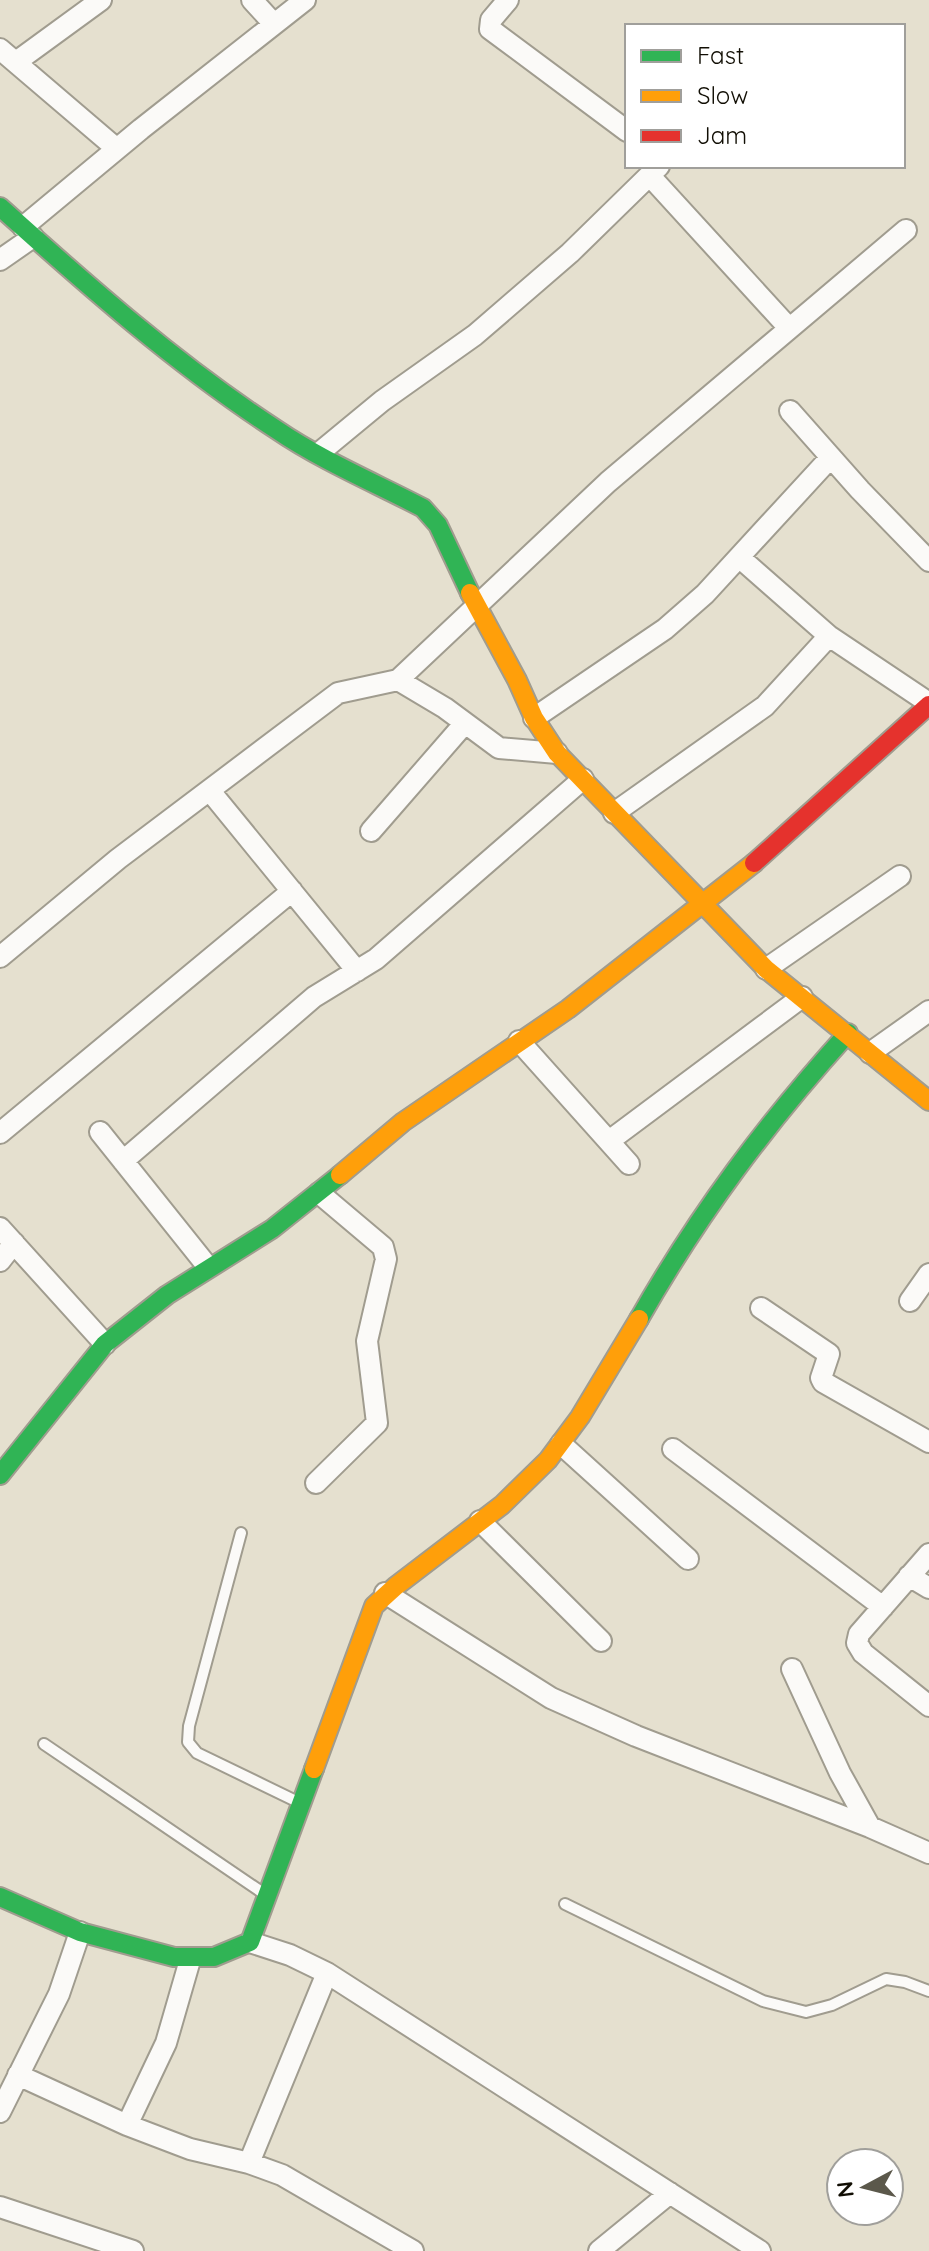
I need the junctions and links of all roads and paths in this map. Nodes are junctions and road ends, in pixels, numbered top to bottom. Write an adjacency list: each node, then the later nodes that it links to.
1 (101, 0): 6 (street)
2 (252, 0): 5 (street)
3 (305, 0): 5 (street)
4 (508, 0): 7 (street)
5 (274, 24): 8 (street)
6 (8, 56): 8 (street)
7 (625, 130)
8 (117, 149): 12 (street)
9 (655, 171): 14 (street); 16 (street)
10 (0, 207): 12 (street)
11 (906, 230): 14 (street)
12 (28, 232): 13 (street); 16 (street)
13 (0, 260)
14 (789, 328): 20 (street)
15 (790, 411): 17 (street)
16 (319, 453): 20 (street)
17 (831, 457): 18 (street); 19 (street)
18 (739, 557): 21 (street); 24 (street)
19 (929, 561)
20 (475, 605): 22 (street); 24 (street)
21 (829, 636): 23 (street); 29 (street)
22 (398, 680): 25 (street); 28 (street)
23 (929, 704): 33 (street)
24 (534, 718): 26 (street)
25 (465, 723): 26 (street); 30 (street)
26 (557, 753): 27 (street)
27 (583, 779): 29 (street); 36 (street)
28 (210, 791): 32 (street); 34 (street)
29 (614, 813): 33 (street)
30 (371, 831)
31 (900, 876): 35 (street)
32 (292, 891): 36 (street); 44 (street)
33 (702, 904): 35 (street); 40 (street)
34 (0, 957)
35 (766, 969): 37 (street)
36 (357, 971): 46 (street)
37 (802, 997): 39 (street); 45 (street)
38 (929, 1011): 41 (street)
39 (848, 1033): 41 (street); 57 (street)
40 (519, 1041): 45 (street); 48 (street)
41 (870, 1053): 42 (street)
42 (929, 1101)
43 (100, 1132): 46 (street)
44 (0, 1133)
45 (609, 1141): 47 (street)
46 (123, 1161): 51 (street)
47 (629, 1164)
48 (319, 1193): 51 (street); 60 (street)
49 (7, 1236): 50 (street); 55 (street)
50 (0, 1261)
51 (208, 1267): 55 (street)
52 (929, 1274): 53 (street)
53 (910, 1301)
54 (761, 1308): 56 (street)
55 (105, 1344): 59 (street)
56 (929, 1442)
57 (561, 1444): 61 (street); 64 (street)
58 (673, 1449): 68 (street)
59 (0, 1475)
60 (316, 1483)
61 (480, 1521): 67 (street); 69 (street)
62 (241, 1533): 73 (lane)
63 (929, 1554): 65 (street)
64 (688, 1559)
65 (909, 1576): 66 (street); 68 (street)
66 (929, 1588)
67 (385, 1593): 73 (street); 74 (street)
68 (883, 1607): 71 (street)
69 (601, 1641)
70 (792, 1669): 74 (street)
71 (929, 1706)
72 (44, 1744): 76 (lane)
73 (300, 1803): 76 (street)
74 (870, 1827): 75 (street)
75 (929, 1853)
76 (268, 1896): 80 (street)
77 (0, 1897): 79 (street)
78 (565, 1904): 83 (lane)
79 (80, 1932): 81 (street); 84 (street)
80 (250, 1942): 81 (street); 82 (street)
81 (190, 1960): 86 (street)
82 (327, 1973): 87 (street); 88 (street)
83 (929, 1991)
84 (18, 2075): 85 (street); 86 (street)
85 (0, 2112)
86 (127, 2125): 87 (street)
87 (249, 2163): 91 (street)
88 (670, 2193): 92 (street); 93 (street)
89 (0, 2207): 90 (street)
90 (133, 2251)
91 (413, 2251)
92 (599, 2251)
93 (760, 2251)

